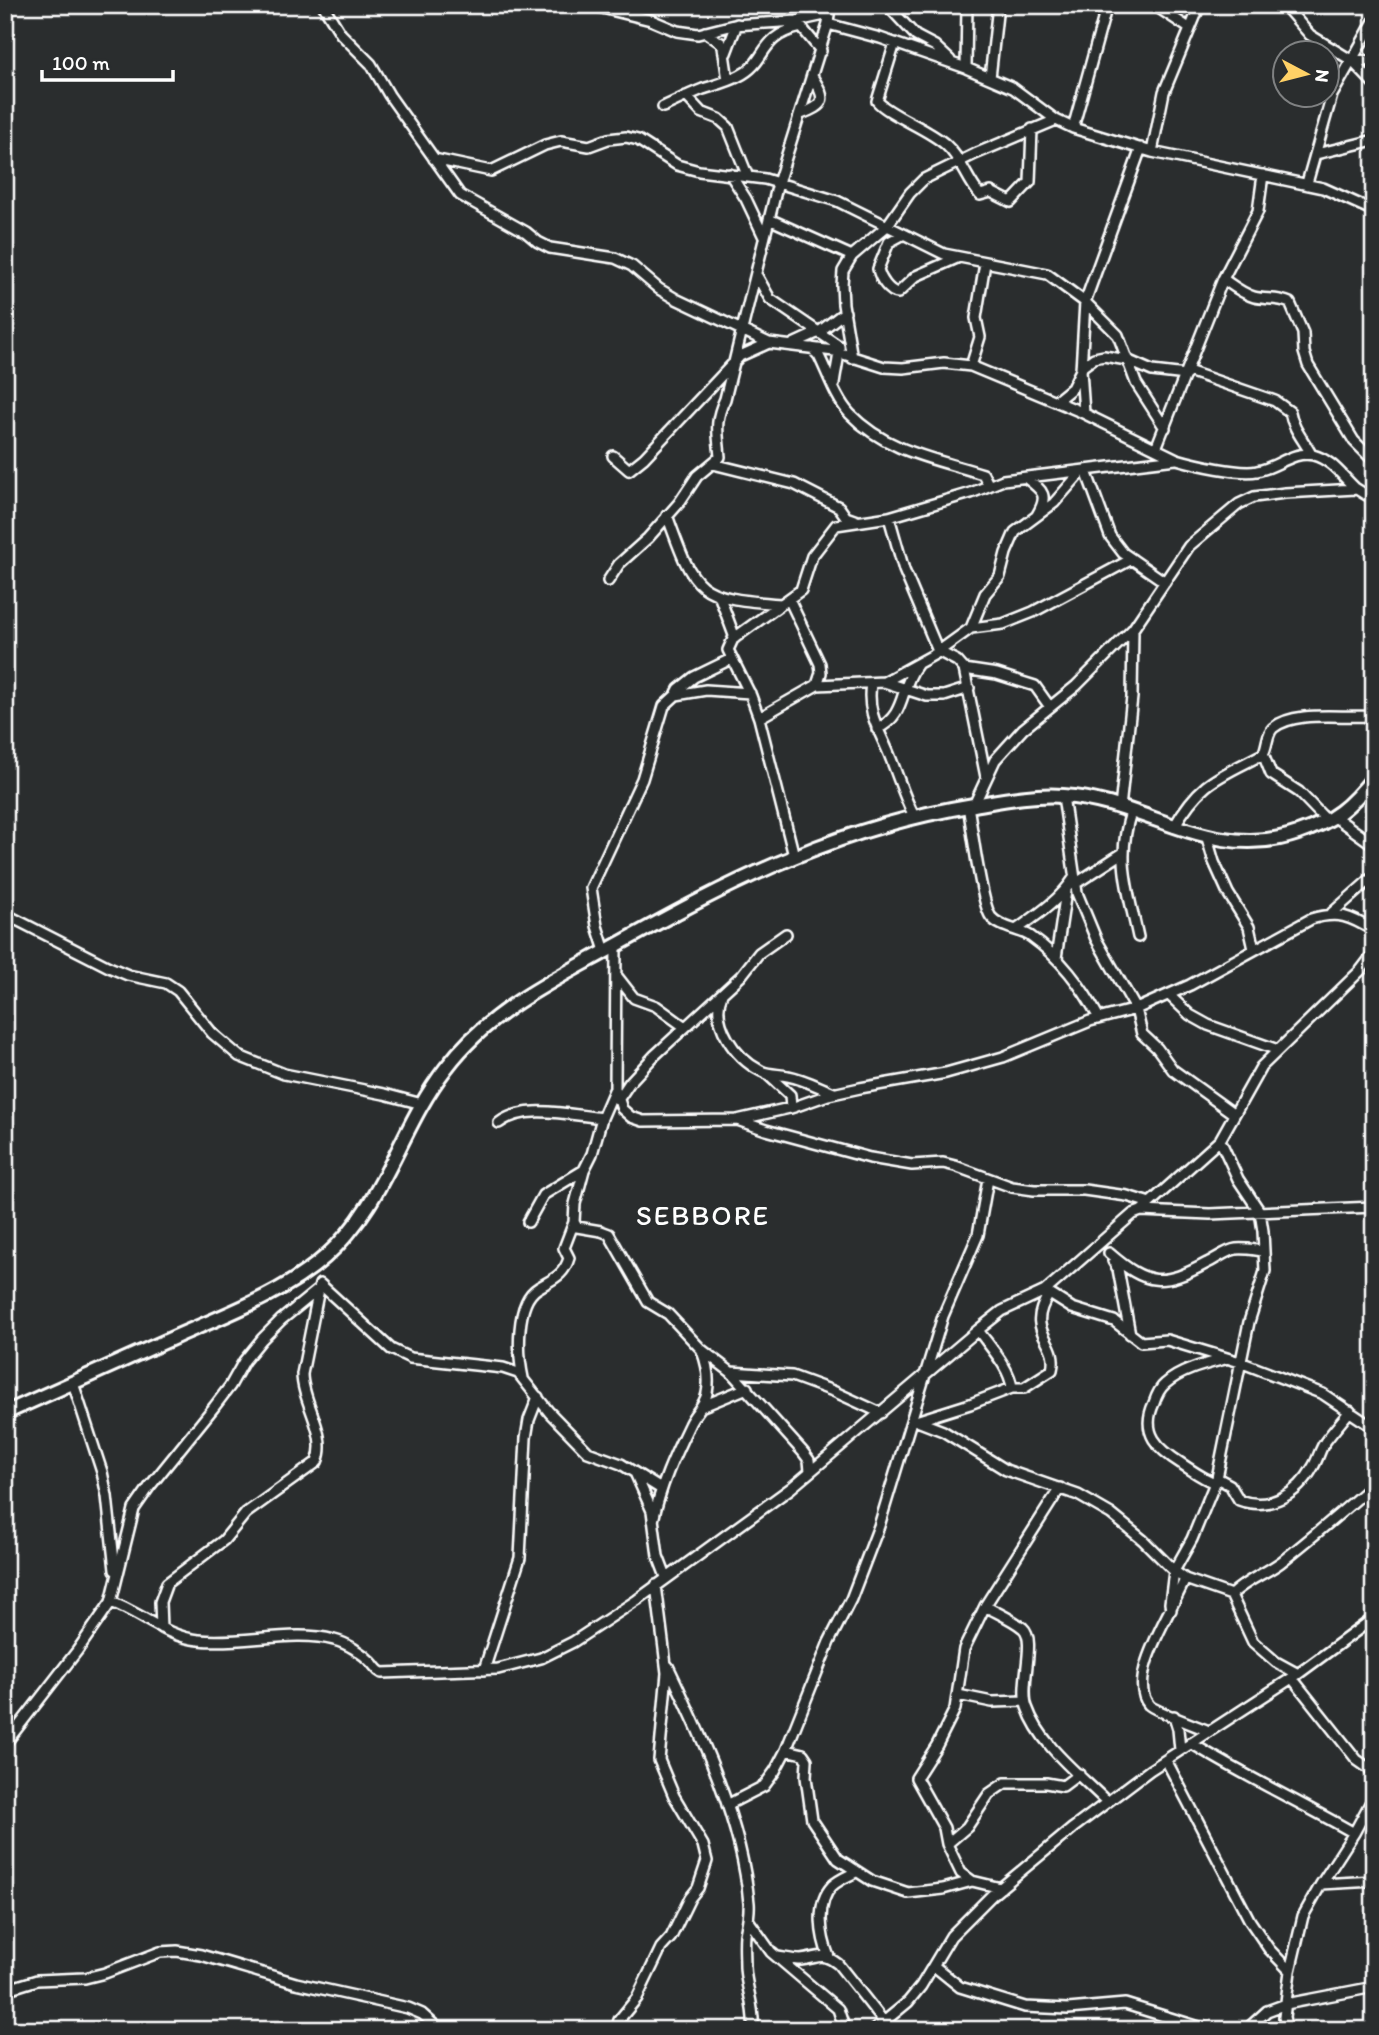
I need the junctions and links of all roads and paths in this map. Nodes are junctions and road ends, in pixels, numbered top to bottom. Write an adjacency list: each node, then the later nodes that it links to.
1 (323, 5): 37 (street)
2 (590, 5): 15 (street)
3 (887, 5): 21 (street)
4 (967, 5): 22 (street)
5 (998, 5): 24 (street)
6 (1107, 5): 31 (street)
7 (1154, 5): 14 (street)
8 (1200, 5): 14 (street)
9 (1284, 5): 19 (street)
10 (829, 15): 13 (street); 16 (street); 17 (street)
11 (1374, 20): 19 (street)
12 (737, 24): 13 (street); 15 (street); 18 (street)
13 (799, 24): 17 (street); 25 (street)
14 (1189, 28): 35 (street)
15 (705, 32): 18 (street)
16 (895, 43): 21 (street); 38 (street)
17 (821, 51): 23 (street)
18 (726, 55): 25 (street)
19 (1351, 60): 20 (street); 26 (street); 36 (street)
20 (1374, 61)
21 (954, 64): 22 (street)
22 (967, 68): 24 (street)
23 (813, 78): 29 (street); 29 (street)
24 (990, 78): 30 (street)
25 (728, 80): 27 (street)
26 (1374, 84)
27 (686, 96): 28 (street); 41 (street)
28 (663, 107)
29 (801, 114): 42 (street)
30 (1056, 120): 31 (street); 32 (street)
31 (1073, 128): 34 (street)
32 (1032, 129): 38 (street); 38 (street)
33 (1374, 140): 36 (street)
34 (1141, 148): 35 (street); 54 (street)
35 (1152, 152): 40 (street)
36 (1316, 154): 43 (street)
37 (434, 159): 39 (street); 56 (street)
38 (958, 163): 46 (street)
39 (730, 174): 41 (street); 48 (street)
40 (1263, 175): 43 (street); 53 (street)
41 (748, 177): 42 (street)
42 (778, 183): 45 (street); 46 (street)
43 (1307, 183): 44 (street)
44 (1374, 211)
45 (769, 219): 48 (street); 49 (street)
46 (887, 226): 47 (street); 49 (street)
47 (902, 234): 50 (street); 50 (street)
48 (764, 237): 52 (street)
49 (852, 256): 55 (street)
50 (957, 258): 51 (street)
51 (985, 263): 54 (street); 65 (street)
52 (757, 275): 56 (street); 57 (street)
53 (1223, 279): 67 (street); 76 (street)
54 (1085, 302): 63 (street); 66 (street)
55 (845, 312): 57 (street); 62 (street)
56 (742, 329): 58 (street); 64 (street)
57 (819, 332): 59 (street); 61 (street)
58 (769, 343): 59 (street); 64 (street)
59 (791, 345): 60 (street)
60 (812, 348): 61 (street); 68 (street)
61 (839, 353): 62 (street); 68 (street)
62 (852, 358): 65 (street)
63 (1127, 360): 66 (street); 67 (street); 71 (street)
64 (734, 361): 74 (street); 77 (street)
65 (971, 366): 69 (street)
66 (1081, 370): 69 (street); 70 (street)
67 (1187, 373): 71 (street); 73 (street)
68 (834, 386): 80 (street)
69 (1056, 401): 70 (street)
70 (1084, 413): 72 (street)
71 (1165, 428): 72 (street)
72 (1156, 448): 75 (street)
73 (1311, 454): 75 (street); 81 (street)
74 (613, 456)
75 (1177, 459): 78 (street)
76 (1374, 461)
77 (713, 464): 83 (street); 86 (street)
78 (1084, 471): 79 (street); 85 (street); 87 (street)
79 (1026, 478): 80 (street); 85 (street)
80 (989, 486): 84 (street)
81 (1356, 489): 82 (street); 89 (street)
82 (1374, 499)
83 (667, 515): 88 (street); 90 (street)
84 (889, 517): 86 (street); 95 (street)
85 (1034, 520): 92 (street)
86 (858, 522): 91 (street)
87 (1132, 559): 89 (street); 92 (street)
88 (608, 581)
89 (1165, 582): 93 (street)
90 (719, 595): 91 (street); 94 (street)
91 (785, 602): 94 (street); 101 (street)
92 (971, 628): 95 (street)
93 (1133, 629): 108 (street); 117 (street)
94 (735, 638): 96 (street)
95 (938, 652): 97 (street); 98 (street)
96 (731, 659): 105 (street); 106 (street)
97 (919, 662): 99 (street); 104 (street)
98 (964, 669): 103 (street); 108 (street)
99 (884, 682): 100 (street); 104 (street)
100 (871, 684): 102 (street); 107 (street)
101 (817, 685): 102 (street); 110 (street)
102 (855, 685): 107 (street)
103 (969, 688): 104 (street); 113 (street)
104 (906, 689): 111 (street)
105 (750, 693): 106 (street); 110 (street)
106 (676, 695): 134 (street)
107 (869, 698): 111 (street)
108 (1050, 707): 113 (street)
109 (1374, 712): 112 (street)
110 (759, 718): 124 (street)
111 (877, 729): 118 (street)
112 (1263, 754): 119 (street); 120 (street)
113 (986, 777): 116 (street)
114 (1374, 777): 119 (main road)
115 (1063, 796): 116 (main road); 117 (main road); 126 (street)
116 (971, 805): 118 (main road); 130 (street)
117 (1126, 810): 120 (main road); 123 (street)
118 (914, 816): 124 (main road)
119 (1331, 819): 121 (main road); 122 (street)
120 (1174, 827): 121 (main road)
121 (1207, 838): 135 (street)
122 (1374, 845)
123 (1123, 853): 126 (street); 133 (street)
124 (794, 856): 134 (main road)
125 (1374, 876): 128 (street)
126 (1074, 881): 127 (street); 141 (street)
127 (1066, 891): 130 (street); 137 (street)
128 (1332, 913): 131 (street); 135 (street)
129 (5, 914): 149 (street)
130 (1016, 930): 137 (street)
131 (1374, 931)
132 (786, 934): 139 (street)
133 (1138, 937)
134 (611, 948): 138 (street); 149 (main road)
135 (1254, 949): 140 (street)
136 (1374, 953): 144 (street)
137 (1056, 958): 142 (street)
138 (616, 975): 143 (street); 146 (street)
139 (723, 991): 143 (street); 145 (street)
140 (1169, 995): 141 (street); 144 (street)
141 (1136, 1009): 142 (street); 151 (street)
142 (1099, 1018): 147 (street)
143 (685, 1027): 148 (street)
144 (1278, 1050): 151 (street)
145 (766, 1073): 147 (street); 150 (street)
146 (615, 1088): 148 (street); 152 (street)
147 (836, 1094): 150 (street)
148 (618, 1100): 153 (street)
149 (422, 1104): 167 (main road)
150 (792, 1108): 153 (street)
151 (1234, 1115): 155 (street)
152 (602, 1118): 154 (street); 156 (street)
153 (737, 1120): 157 (street)
154 (499, 1123)
155 (1220, 1140): 158 (street); 161 (street)
156 (584, 1170): 162 (street); 163 (street)
157 (988, 1179): 158 (street); 176 (street)
158 (1150, 1203): 160 (street)
159 (1374, 1207): 161 (street)
160 (1141, 1211): 161 (street); 164 (street)
161 (1260, 1212): 165 (street)
162 (528, 1222)
163 (574, 1222): 172 (street); 177 (street)
164 (1100, 1244): 166 (street); 169 (street)
165 (1264, 1251): 166 (street); 174 (street)
166 (1109, 1253): 171 (street)
167 (307, 1271): 168 (street); 178 (main road)
168 (320, 1287): 177 (street); 198 (street); 207 (street)
169 (1047, 1293): 170 (street); 171 (street); 180 (street)
170 (978, 1331): 176 (street); 180 (street)
171 (1130, 1334): 173 (street)
172 (701, 1349): 175 (street); 182 (street)
173 (1227, 1358): 174 (street); 192 (street)
174 (1240, 1362): 183 (street); 192 (street)
175 (731, 1372): 179 (street); 185 (street)
176 (922, 1379): 185 (street); 186 (street)
177 (523, 1380): 181 (street)
178 (73, 1383): 184 (main road); 198 (street)
179 (747, 1388): 182 (street); 188 (street)
180 (1012, 1388): 186 (street)
181 (538, 1397): 191 (street); 209 (street)
182 (703, 1406): 195 (street)
183 (1350, 1411): 187 (street); 192 (street)
184 (5, 1413)
185 (881, 1413): 189 (street)
186 (915, 1420): 194 (street); 217 (street)
187 (1374, 1428)
188 (808, 1460): 189 (street); 190 (street)
189 (820, 1463): 190 (street)
190 (810, 1471): 199 (street)
191 (636, 1475): 195 (street); 196 (street)
192 (1216, 1480): 197 (street)
193 (1374, 1484): 202 (street)
194 (1060, 1488): 197 (street); 204 (street)
195 (661, 1489): 196 (street)
196 (653, 1521): 199 (street)
197 (1174, 1571): 200 (street); 205 (street)
198 (116, 1575): 203 (street)
199 (666, 1577): 201 (street)
200 (1185, 1579): 202 (street); 205 (street)
201 (656, 1585): 208 (street); 209 (street)
202 (1231, 1595): 210 (street)
203 (111, 1602): 207 (street); 216 (street)
204 (985, 1606): 211 (street); 212 (street)
205 (1171, 1610): 213 (street)
206 (1374, 1618): 210 (street)
207 (161, 1628): 209 (street)
208 (664, 1658): 224 (street); 242 (street)
209 (484, 1670)
210 (1295, 1676): 214 (street); 220 (street)
211 (958, 1695): 212 (street); 226 (street)
212 (1026, 1701): 221 (street)
213 (1174, 1716): 214 (street); 218 (street)
214 (1209, 1731): 215 (street)
215 (1191, 1743): 218 (street); 225 (street)
216 (5, 1744)
217 (786, 1750): 224 (street); 227 (street)
218 (1180, 1750): 219 (street)
219 (1166, 1759): 223 (street); 236 (street)
220 (1374, 1772)
221 (1079, 1774): 223 (street); 226 (street)
222 (1374, 1796): 225 (street)
223 (1107, 1802): 231 (street)
224 (727, 1805): 232 (street)
225 (1354, 1833): 230 (street)
226 (947, 1844): 228 (street)
227 (856, 1872): 228 (street); 234 (street)
228 (972, 1881): 231 (street)
229 (1374, 1881): 230 (street)
230 (1321, 1884): 236 (street)
231 (1001, 1888): 235 (street)
232 (749, 1921): 233 (street); 243 (street)
233 (776, 1957): 234 (street); 244 (street)
234 (829, 1957): 240 (street)
235 (934, 1966): 240 (street); 246 (street)
236 (1290, 1971): 239 (street)
237 (1374, 1987): 239 (street)
238 (5, 1990): 241 (street)
239 (1286, 2004): 247 (street); 248 (street)
240 (885, 2026): 245 (street)
241 (440, 2030)
242 (616, 2030)
243 (753, 2030)
244 (845, 2030)
245 (874, 2030)
246 (1209, 2030)
247 (1246, 2030)
248 (1287, 2030)

